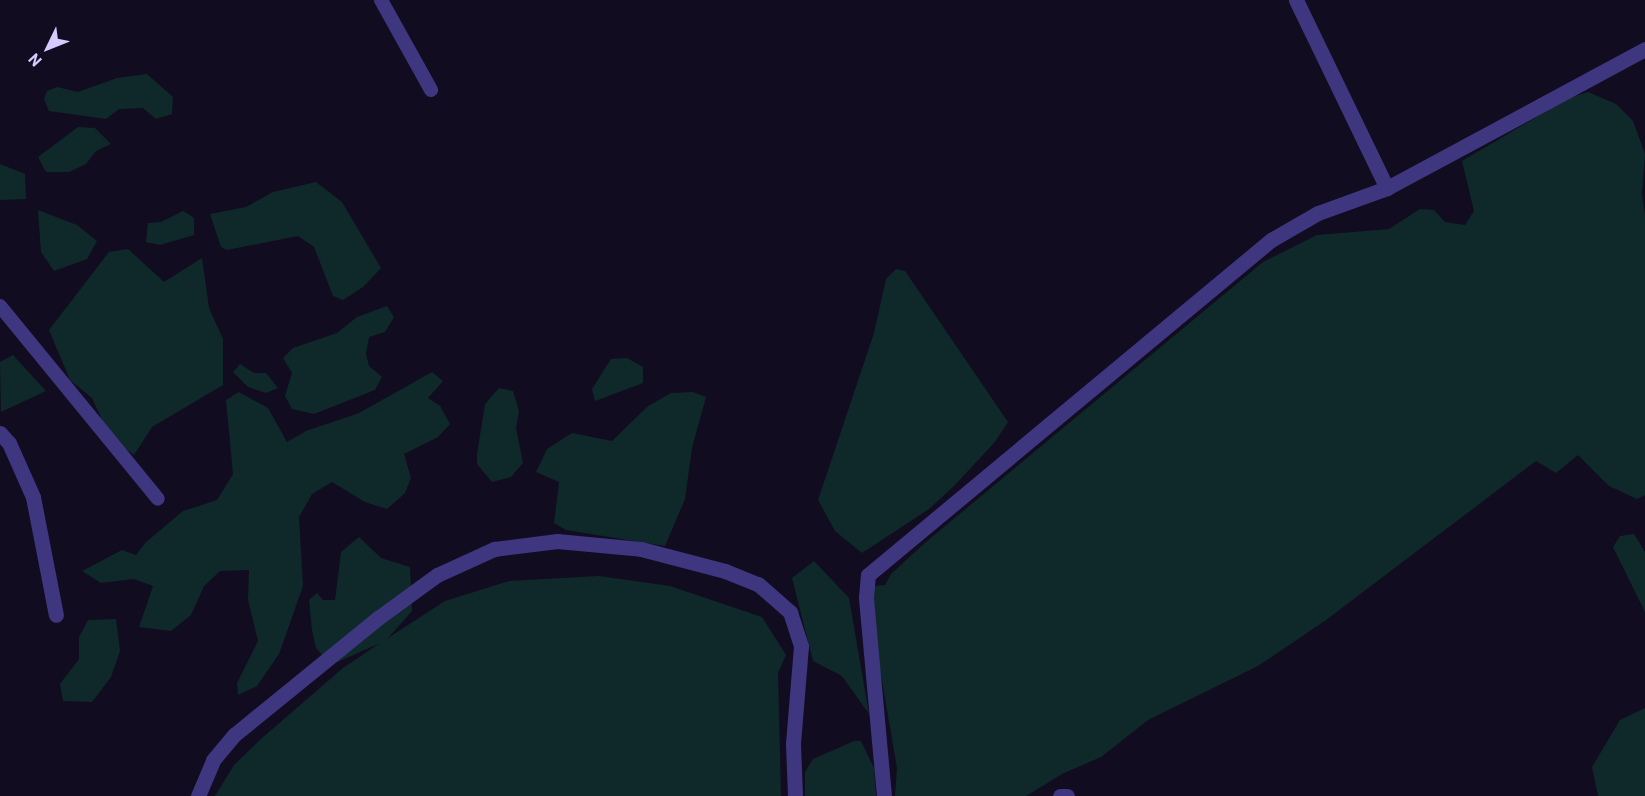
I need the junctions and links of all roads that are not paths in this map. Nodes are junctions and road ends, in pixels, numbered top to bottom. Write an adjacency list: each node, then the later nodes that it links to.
1 (381, 0): 4 (lane)
2 (1296, 0): 5 (street)
3 (1645, 49): 5 (street)
4 (431, 90)
5 (1387, 188): 12 (street)
6 (0, 306): 8 (lane)
7 (0, 433): 9 (street)
8 (158, 499)
9 (56, 615)
10 (198, 796): 11 (street)
11 (795, 796)
12 (884, 796)
13 (1060, 796): 14 (street)
14 (1067, 796)

